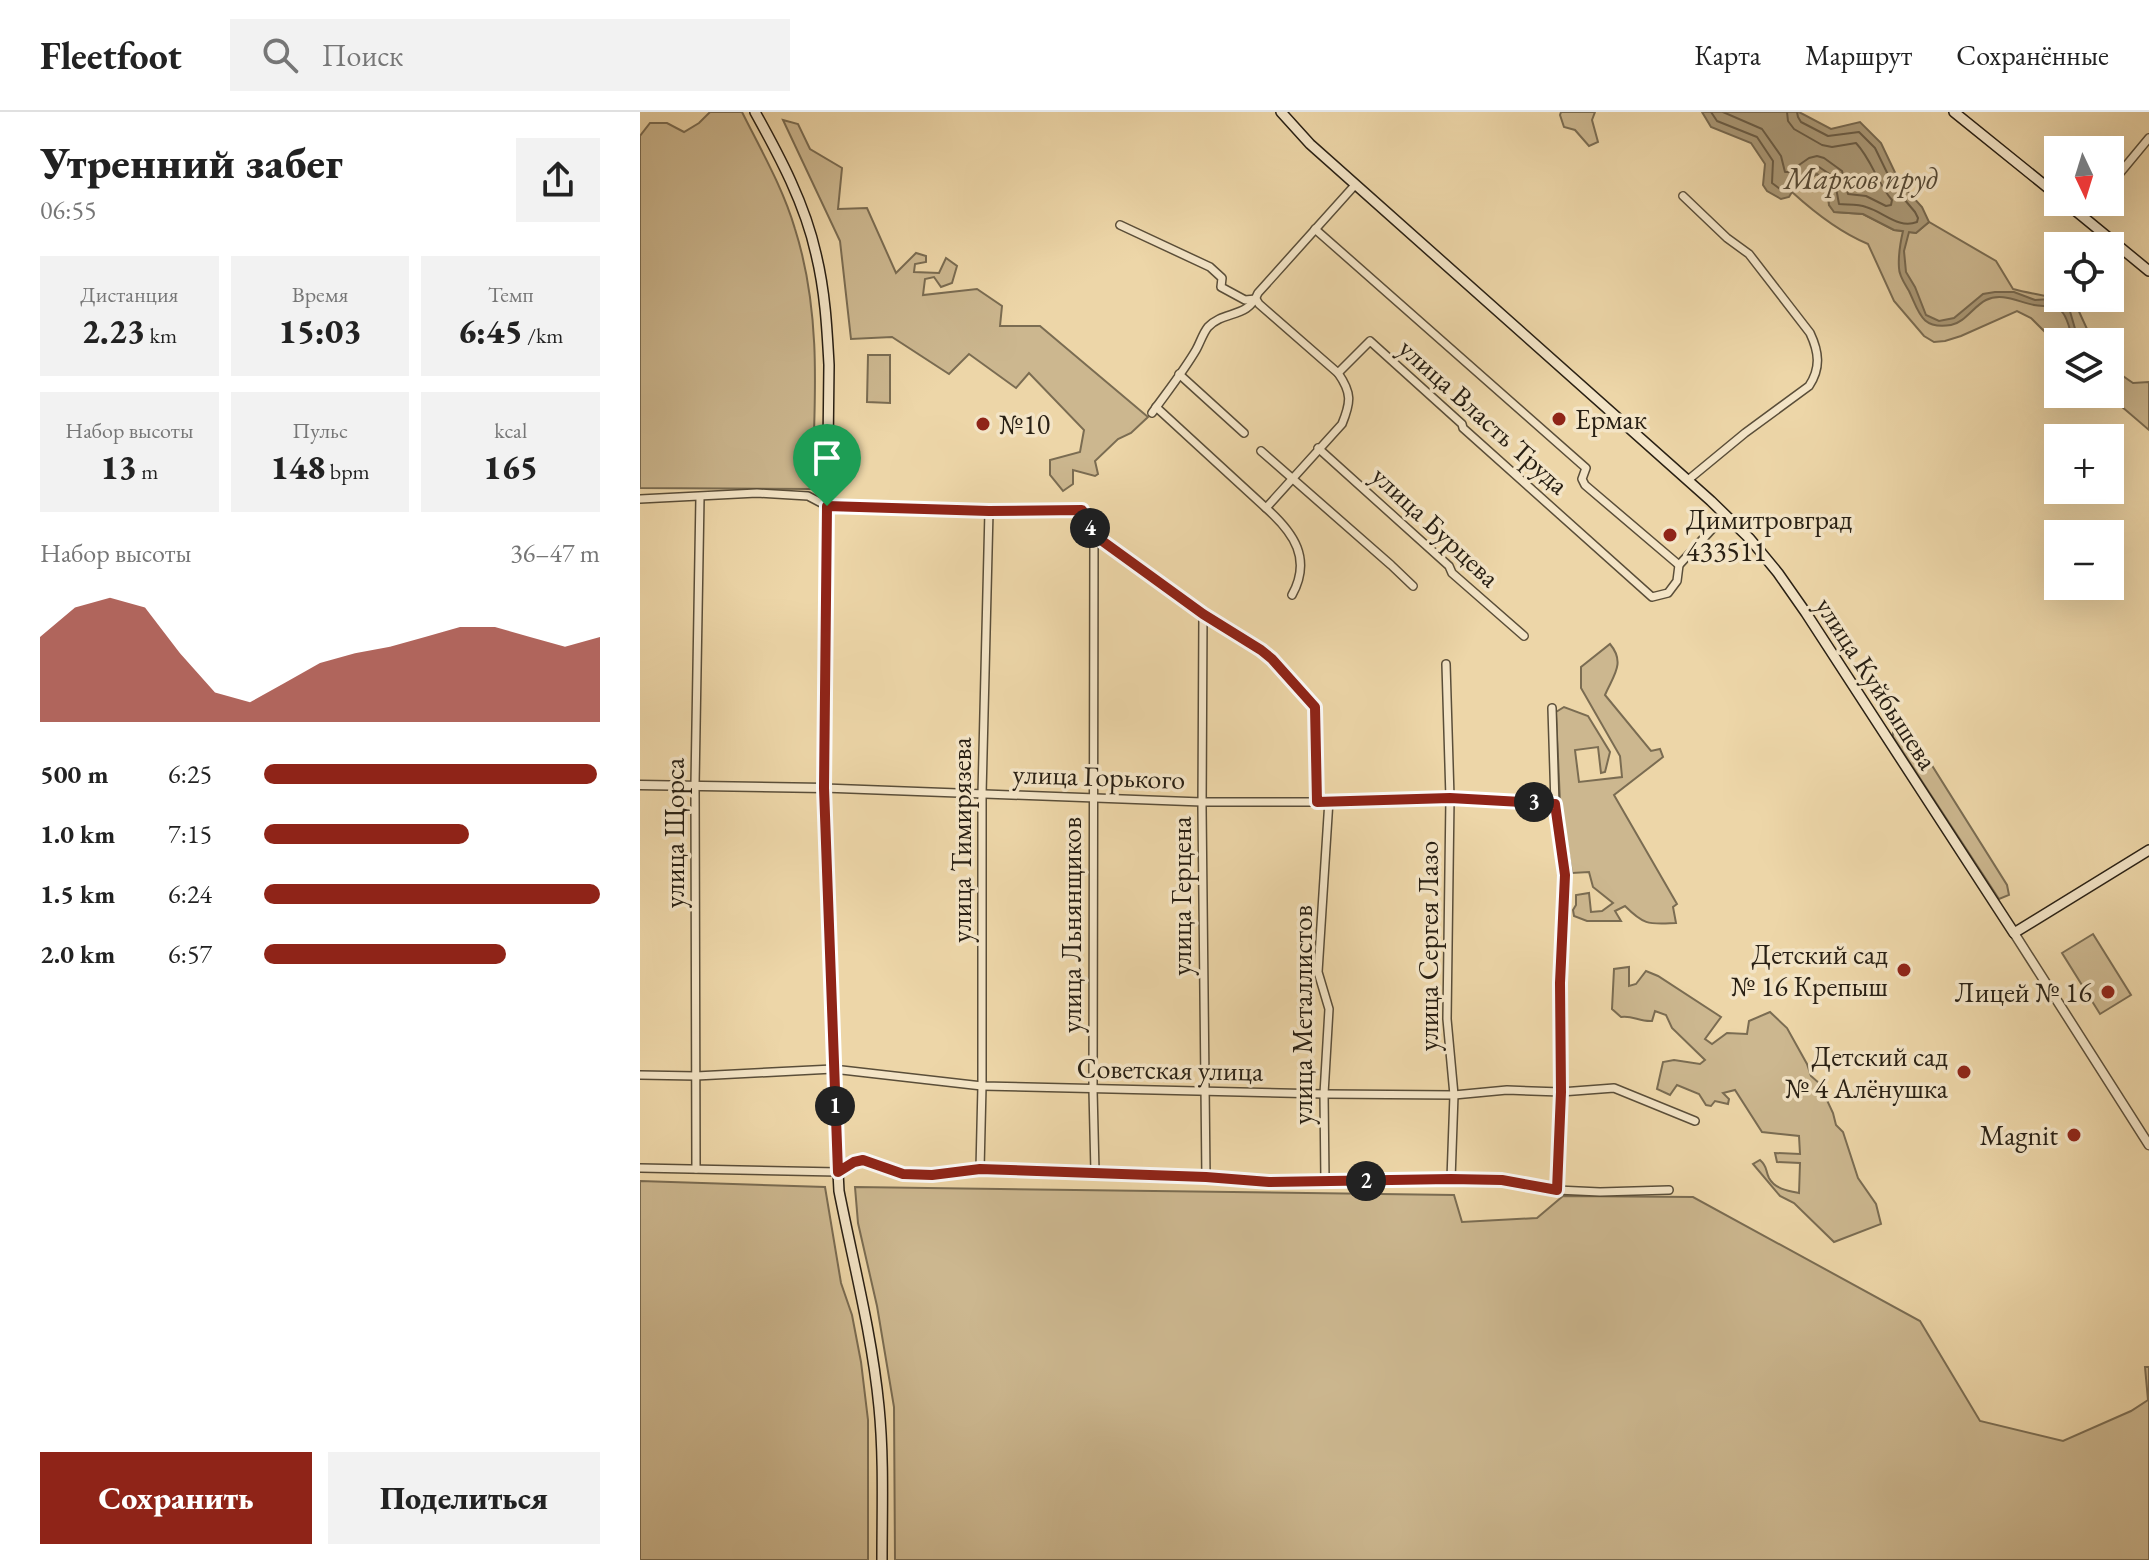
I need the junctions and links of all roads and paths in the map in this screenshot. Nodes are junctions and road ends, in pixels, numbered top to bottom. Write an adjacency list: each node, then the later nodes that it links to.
1 (755, 112): 23 (main road)
2 (1281, 112): 6 (main road, улица Куйбышева)
3 (1954, 112): 7 (main road)
4 (2149, 138): 5 (street)
5 (2124, 168)
6 (1355, 185): 11 (street); 20 (main road, улица Куйбышева)
7 (2044, 185)
8 (1683, 196): 20 (street)
9 (2083, 217): 12 (main road)
10 (1120, 225): 13 (street)
11 (1315, 229): 13 (street); 28 (street, улица Власть Труда)
12 (2149, 271)
13 (1256, 299): 14 (street); 15 (street)
14 (1338, 373): 17 (street); 28 (street, улица Власть Труда)
15 (1179, 374): 16 (street); 24 (street)
16 (1244, 433)
17 (1318, 448): 19 (street); 32 (street, улица Бурцева)
18 (1261, 451): 19 (street, улица Бурцева)
19 (1292, 479): 24 (street); 29 (street, улица Бурцева)
20 (1688, 480): 26 (main road, улица Куйбышева)
21 (700, 497): 22 (street); 23 (street); 36 (street, улица Щорса)
22 (640, 499)
23 (827, 506): 25 (street); 37 (main road)
24 (1266, 508): 30 (street)
25 (989, 511): 27 (street); 38 (street, улица Тимирязева)
26 (1725, 515): 28 (street); 46 (main road, улица Куйбышева)
27 (1094, 535): 31 (street); 39 (street, улица Льнянщиков)
28 (1679, 565)
29 (1413, 586)
30 (1292, 595)
31 (1203, 614): 42 (street, улица Герцена); 43 (street)
32 (1524, 636)
33 (1446, 664): 40 (street, улица Сергея Лазо)
34 (1552, 708): 44 (street)
35 (640, 785): 36 (street, улица Горького)
36 (695, 785): 37 (street, улица Горького); 49 (street, улица Щорса)
37 (824, 788): 38 (street, улица Горького); 47 (main road)
38 (982, 794): 39 (street, улица Горького); 50 (street, улица Тимирязева)
39 (1093, 797): 42 (street, улица Горького); 51 (street, улица Льнянщиков)
40 (1450, 798): 41 (street, улица Горького); 44 (street, улица Горького); 55 (street, улица Сергея Лазо)
41 (1329, 800): 43 (street, улица Горького); 54 (street, улица Металлистов)
42 (1202, 802): 43 (street, улица Горького); 52 (street, улица Герцена)
43 (1317, 802)
44 (1555, 804): 53 (street)
45 (2149, 850): 46 (main road)
46 (2014, 933): 57 (street, улица Куйбышева)
47 (833, 1069): 49 (street, Советская улица); 50 (street, Советская улица); 61 (main road)
48 (640, 1075): 49 (street, Советская улица)
49 (696, 1076): 59 (street, улица Щорса)
50 (982, 1086): 51 (street, Советская улица); 60 (street, улица Тимирязева)
51 (1093, 1090): 52 (street, Советская улица); 62 (street, улица Льнянщиков)
52 (1204, 1091): 54 (street, Советская улица); 63 (street, улица Герцена)
53 (1561, 1092): 55 (street, Советская улица); 56 (street, Советская улица); 66 (street)
54 (1324, 1094): 55 (street, Советская улица); 65 (street, улица Металлистов)
55 (1454, 1095): 64 (street, улица Сергея Лазо)
56 (1695, 1121)
57 (2149, 1145)
58 (640, 1168): 59 (street)
59 (696, 1169): 61 (street)
60 (980, 1169): 61 (street); 62 (street)
61 (838, 1172): 68 (main road)
62 (1095, 1172): 63 (street)
63 (1206, 1177): 65 (street)
64 (1451, 1179): 65 (street); 66 (street)
65 (1325, 1181)
66 (1557, 1190): 67 (street)
67 (1669, 1190)
68 (882, 1560)

